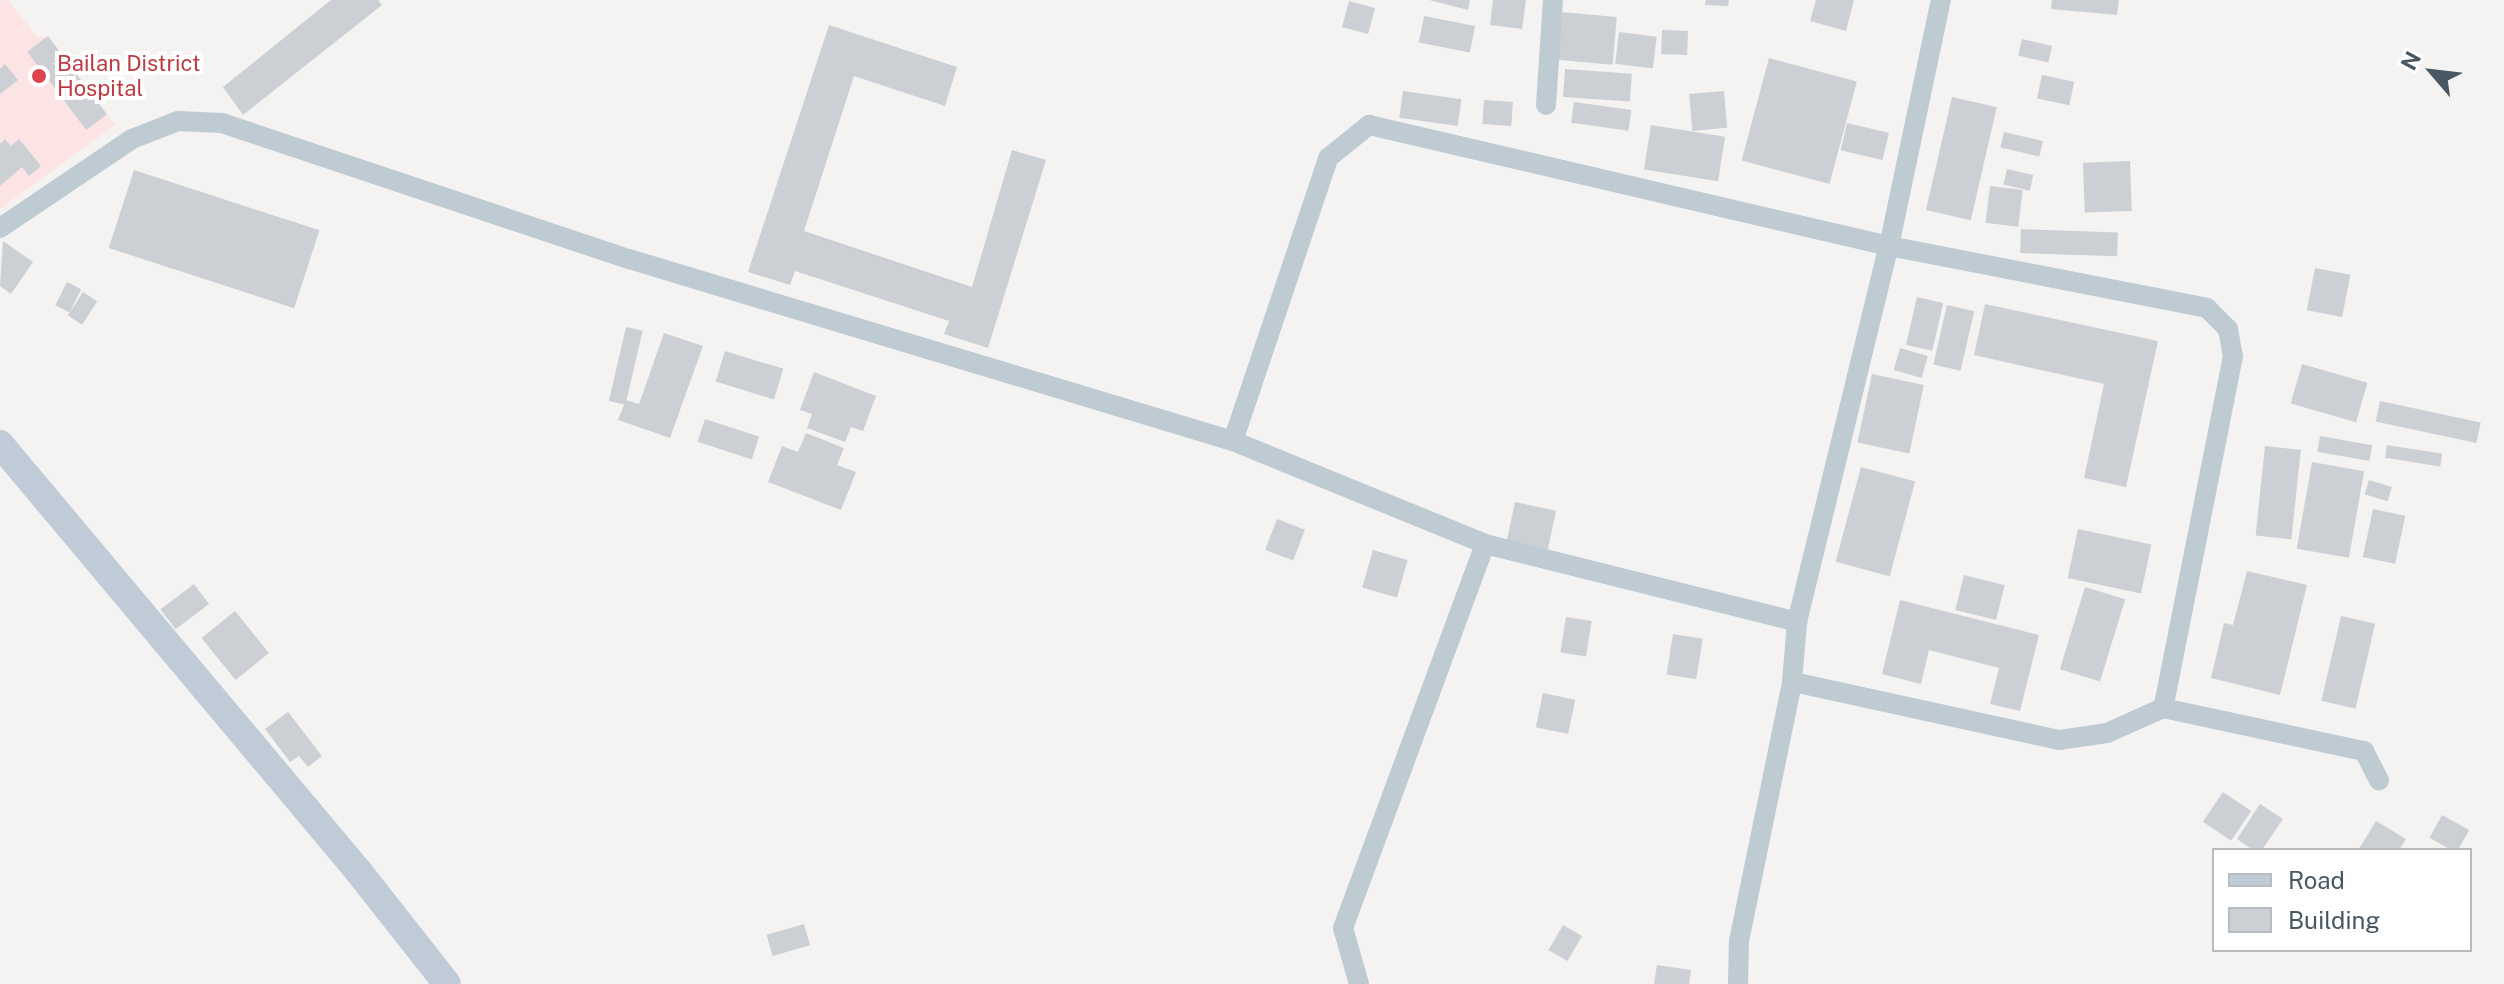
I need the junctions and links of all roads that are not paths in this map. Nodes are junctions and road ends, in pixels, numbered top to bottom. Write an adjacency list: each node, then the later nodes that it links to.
1 (1553, 0): 3 (street)
2 (1941, 0): 5 (street)
3 (1546, 105)
4 (0, 228): 6 (street)
5 (1889, 246): 6 (street); 9 (street); 11 (street)
6 (1233, 441): 8 (street)
7 (0, 444): 13 (main road)
8 (1485, 544): 9 (street); 14 (street)
9 (1797, 622): 10 (street)
10 (1792, 682): 11 (street); 15 (street)
11 (2163, 708): 12 (street)
12 (2379, 780)
13 (447, 984)
14 (1359, 984)
15 (1738, 984)

